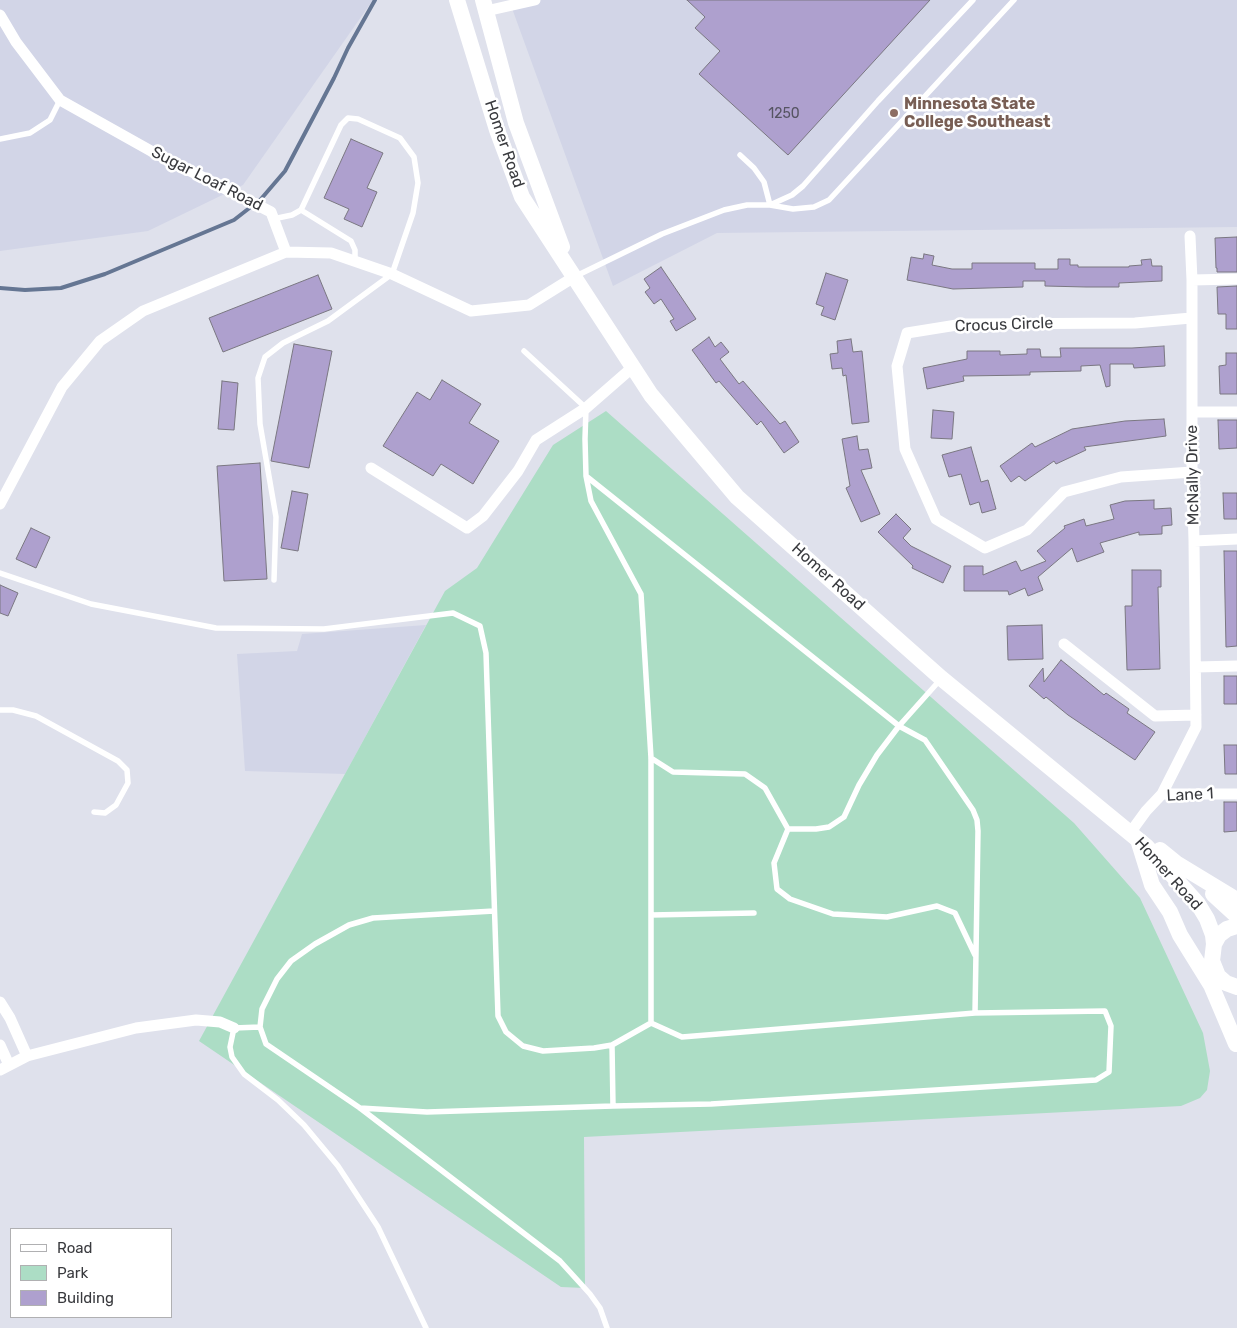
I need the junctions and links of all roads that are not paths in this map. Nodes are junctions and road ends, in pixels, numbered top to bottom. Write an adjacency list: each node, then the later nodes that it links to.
1 (457, 0): 17 (street, Homer Road)
2 (534, 0): 5 (street)
3 (973, 0): 10 (lane)
4 (1014, 0): 10 (lane)
5 (484, 6): 17 (street, Homer Road)
6 (0, 15): 7 (street, Sugar Loaf Road)
7 (60, 100): 8 (lane); 12 (street, Sugar Loaf Road)
8 (0, 139)
9 (740, 155): 10 (lane)
10 (770, 205): 17 (lane)
11 (301, 210): 12 (lane); 15 (lane); 16 (lane)
12 (272, 216): 14 (street, Sugar Loaf Road)
13 (1190, 236): 19 (street, McNally Drive)
14 (286, 252): 15 (street); 29 (street)
15 (356, 262): 16 (street)
16 (392, 274): 17 (street); 33 (lane)
17 (574, 277): 22 (street, Homer Road)
18 (1237, 279): 19 (street)
19 (1192, 280): 20 (street, McNally Drive)
20 (1191, 318): 24 (street, McNally Drive); 27 (street, Crocus Circle)
21 (524, 351): 23 (lane)
22 (633, 367): 23 (street); 37 (street, Homer Road)
23 (586, 408): 26 (street); 28 (lane)
24 (1193, 412): 25 (street); 27 (street, McNally Drive)
25 (1237, 412)
26 (371, 468)
27 (1192, 472): 30 (street, McNally Drive)
28 (586, 476): 40 (lane); 41 (lane)
29 (0, 504)
30 (1194, 540): 31 (street); 36 (street, McNally Drive)
31 (1237, 540)
32 (0, 573): 49 (lane)
33 (274, 580)
34 (1064, 644): 39 (street)
35 (1237, 666): 36 (street)
36 (1196, 667): 39 (street, McNally Drive)
37 (941, 678): 40 (lane); 46 (street, Homer Road)
38 (0, 710): 44 (lane)
39 (1196, 715): 42 (street, McNally Drive)
40 (899, 726): 45 (lane); 55 (lane)
41 (651, 758): 45 (lane); 51 (lane)
42 (1162, 794): 43 (street, Lane 1); 46 (street, Lane 1)
43 (1237, 794)
44 (94, 812)
45 (788, 829): 55 (lane)
46 (1134, 836): 47 (street, Homer Road); 54 (street, Homer Road); 65 (street)
47 (1176, 863): 48 (street, Homer Road); 52 (street, Homer Road)
48 (1237, 900)
49 (494, 911): 62 (lane); 64 (lane)
50 (754, 912): 51 (lane)
51 (651, 915): 60 (lane)
52 (1237, 916)
53 (1237, 926): 54 (street)
54 (1214, 944): 56 (street, Homer Road)
55 (976, 957): 59 (lane)
56 (1218, 976): 57 (street); 65 (street, Homer Road)
57 (1237, 987)
58 (0, 1002): 66 (street)
59 (975, 1013): 60 (lane); 68 (lane)
60 (651, 1024): 64 (lane)
61 (234, 1028): 62 (lane); 66 (street); 70 (lane)
62 (260, 1028): 69 (lane)
63 (0, 1045): 67 (street)
64 (612, 1045): 68 (lane)
65 (1236, 1045)
66 (27, 1056): 67 (street)
67 (5, 1067)
68 (612, 1106): 69 (lane)
69 (360, 1108): 71 (lane)
70 (426, 1328)
71 (607, 1328)

